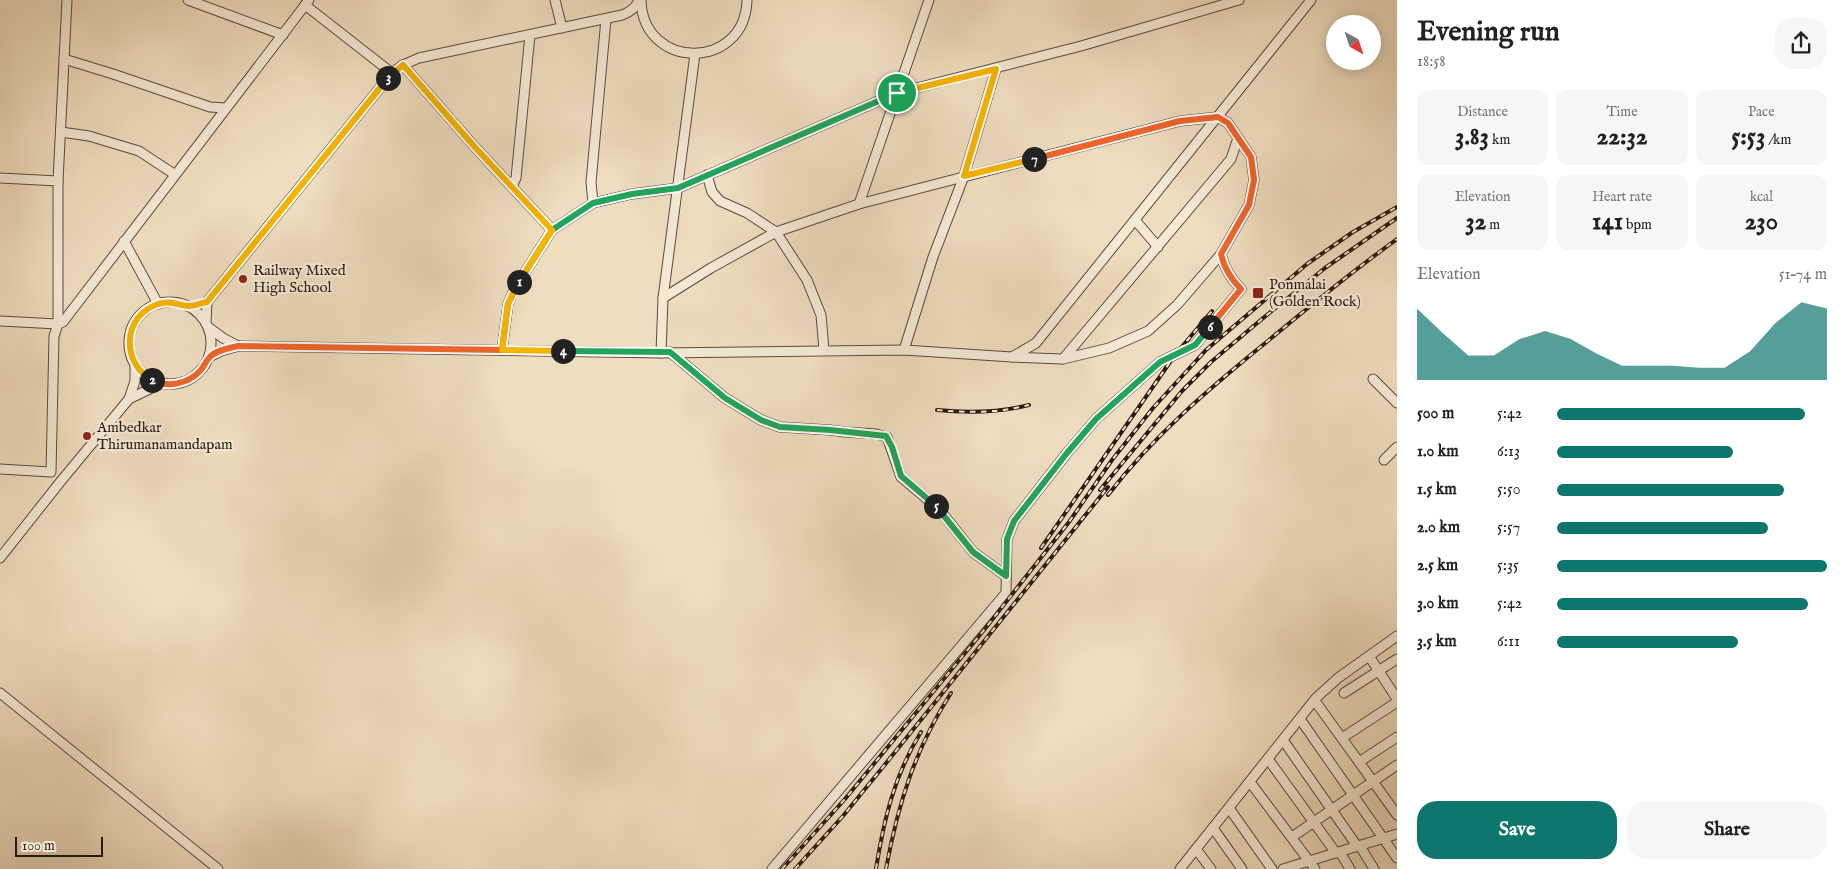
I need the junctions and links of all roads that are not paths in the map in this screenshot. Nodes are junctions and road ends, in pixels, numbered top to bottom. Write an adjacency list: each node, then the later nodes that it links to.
1 (67, 0): 17 (street)
2 (188, 0): 14 (street)
3 (555, 0): 13 (street)
4 (640, 0): 10 (street); 12 (street)
5 (747, 0): 16 (street)
6 (929, 0): 21 (street)
7 (1239, 0): 19 (street)
8 (1311, 0): 23 (street)
9 (307, 3): 14 (street); 20 (street)
10 (622, 15): 11 (street); 12 (street)
11 (606, 19): 13 (street); 33 (street)
12 (646, 22): 16 (street)
13 (562, 28): 15 (street)
14 (282, 35): 22 (street)
15 (530, 35): 18 (street); 31 (street)
16 (695, 54): 32 (street)
17 (64, 59): 22 (street); 24 (street)
18 (403, 65): 20 (street); 31 (street)
19 (996, 69): 21 (street); 28 (street)
20 (392, 73): 42 (street)
21 (897, 93): 27 (street); 34 (street)
22 (226, 108): 26 (street)
23 (1218, 117): 25 (street); 28 (street); 35 (street)
24 (61, 132): 26 (street); 30 (street)
25 (1238, 138): 39 (street); 40 (street)
26 (174, 174): 38 (street)
27 (707, 175): 32 (street); 37 (street)
28 (964, 176): 34 (street); 51 (street)
29 (0, 178): 30 (street)
30 (58, 181): 46 (street)
31 (512, 186): 36 (street)
32 (678, 188): 33 (street); 41 (street)
33 (593, 203): 36 (street)
34 (858, 204): 37 (street)
35 (1135, 220): 39 (street); 53 (street)
36 (552, 230): 49 (street)
37 (776, 232): 41 (street); 50 (street)
38 (124, 241): 43 (street); 46 (street)
39 (1158, 246): 55 (street)
40 (1221, 254): 55 (street); 67 (street)
41 (663, 298): 52 (street)
42 (207, 302): 44 (street); 47 (street)
43 (158, 304): 44 (street); 56 (street)
44 (188, 306): 47 (street)
45 (0, 321): 46 (street)
46 (58, 324): 64 (street)
47 (207, 325): 48 (street); 54 (street)
48 (238, 346): 49 (street); 54 (street)
49 (502, 350): 52 (street)
50 (824, 350): 51 (street); 52 (street)
51 (904, 350): 53 (street)
52 (665, 353): 67 (street)
53 (1012, 357): 55 (street)
54 (209, 358): 58 (street)
55 (1063, 359)
56 (135, 364): 58 (street); 59 (street)
57 (1374, 379): 60 (street)
58 (160, 384): 59 (street)
59 (129, 399): 65 (street)
60 (1397, 403)
61 (1397, 447): 62 (street)
62 (1384, 460)
63 (0, 469): 64 (street)
64 (51, 472): 65 (street)
65 (61, 481): 66 (street)
66 (0, 558)
67 (1006, 576): 100 (street)
68 (1397, 636): 69 (street)
69 (1369, 656): 71 (street); 74 (street)
70 (1397, 659): 71 (street)
71 (1378, 671): 73 (street); 75 (street)
72 (0, 693): 99 (street)
73 (1344, 693)
74 (1315, 700): 76 (street); 78 (street)
75 (1397, 701): 78 (street)
76 (1300, 719): 79 (street); 85 (street)
77 (1397, 737): 81 (street)
78 (1342, 738): 81 (street)
79 (1283, 740): 80 (street); 87 (street)
80 (1268, 759): 84 (street); 89 (street)
81 (1360, 762): 83 (street)
82 (1397, 765): 83 (street)
83 (1374, 781): 85 (street); 88 (street)
84 (1250, 782): 86 (street); 92 (street)
85 (1354, 794): 87 (street); 93 (street)
86 (1228, 808): 90 (street); 104 (street)
87 (1331, 809): 89 (street); 94 (street)
88 (1397, 815)
89 (1313, 821): 92 (street); 96 (street)
90 (1213, 828): 95 (street); 103 (street)
91 (1397, 834): 93 (street)
92 (1292, 836): 98 (street)
93 (1384, 838): 94 (street); 97 (street)
94 (1359, 846): 96 (street); 108 (street)
95 (1196, 849): 101 (street); 102 (street)
96 (1338, 852): 98 (street); 107 (street)
97 (1397, 858)
98 (1309, 861): 105 (street); 106 (street)
99 (218, 869)
100 (772, 869)
101 (1180, 869)
102 (1211, 869)
103 (1242, 869)
104 (1272, 869)
105 (1284, 869)
106 (1315, 869)
107 (1350, 869)
108 (1374, 869)

